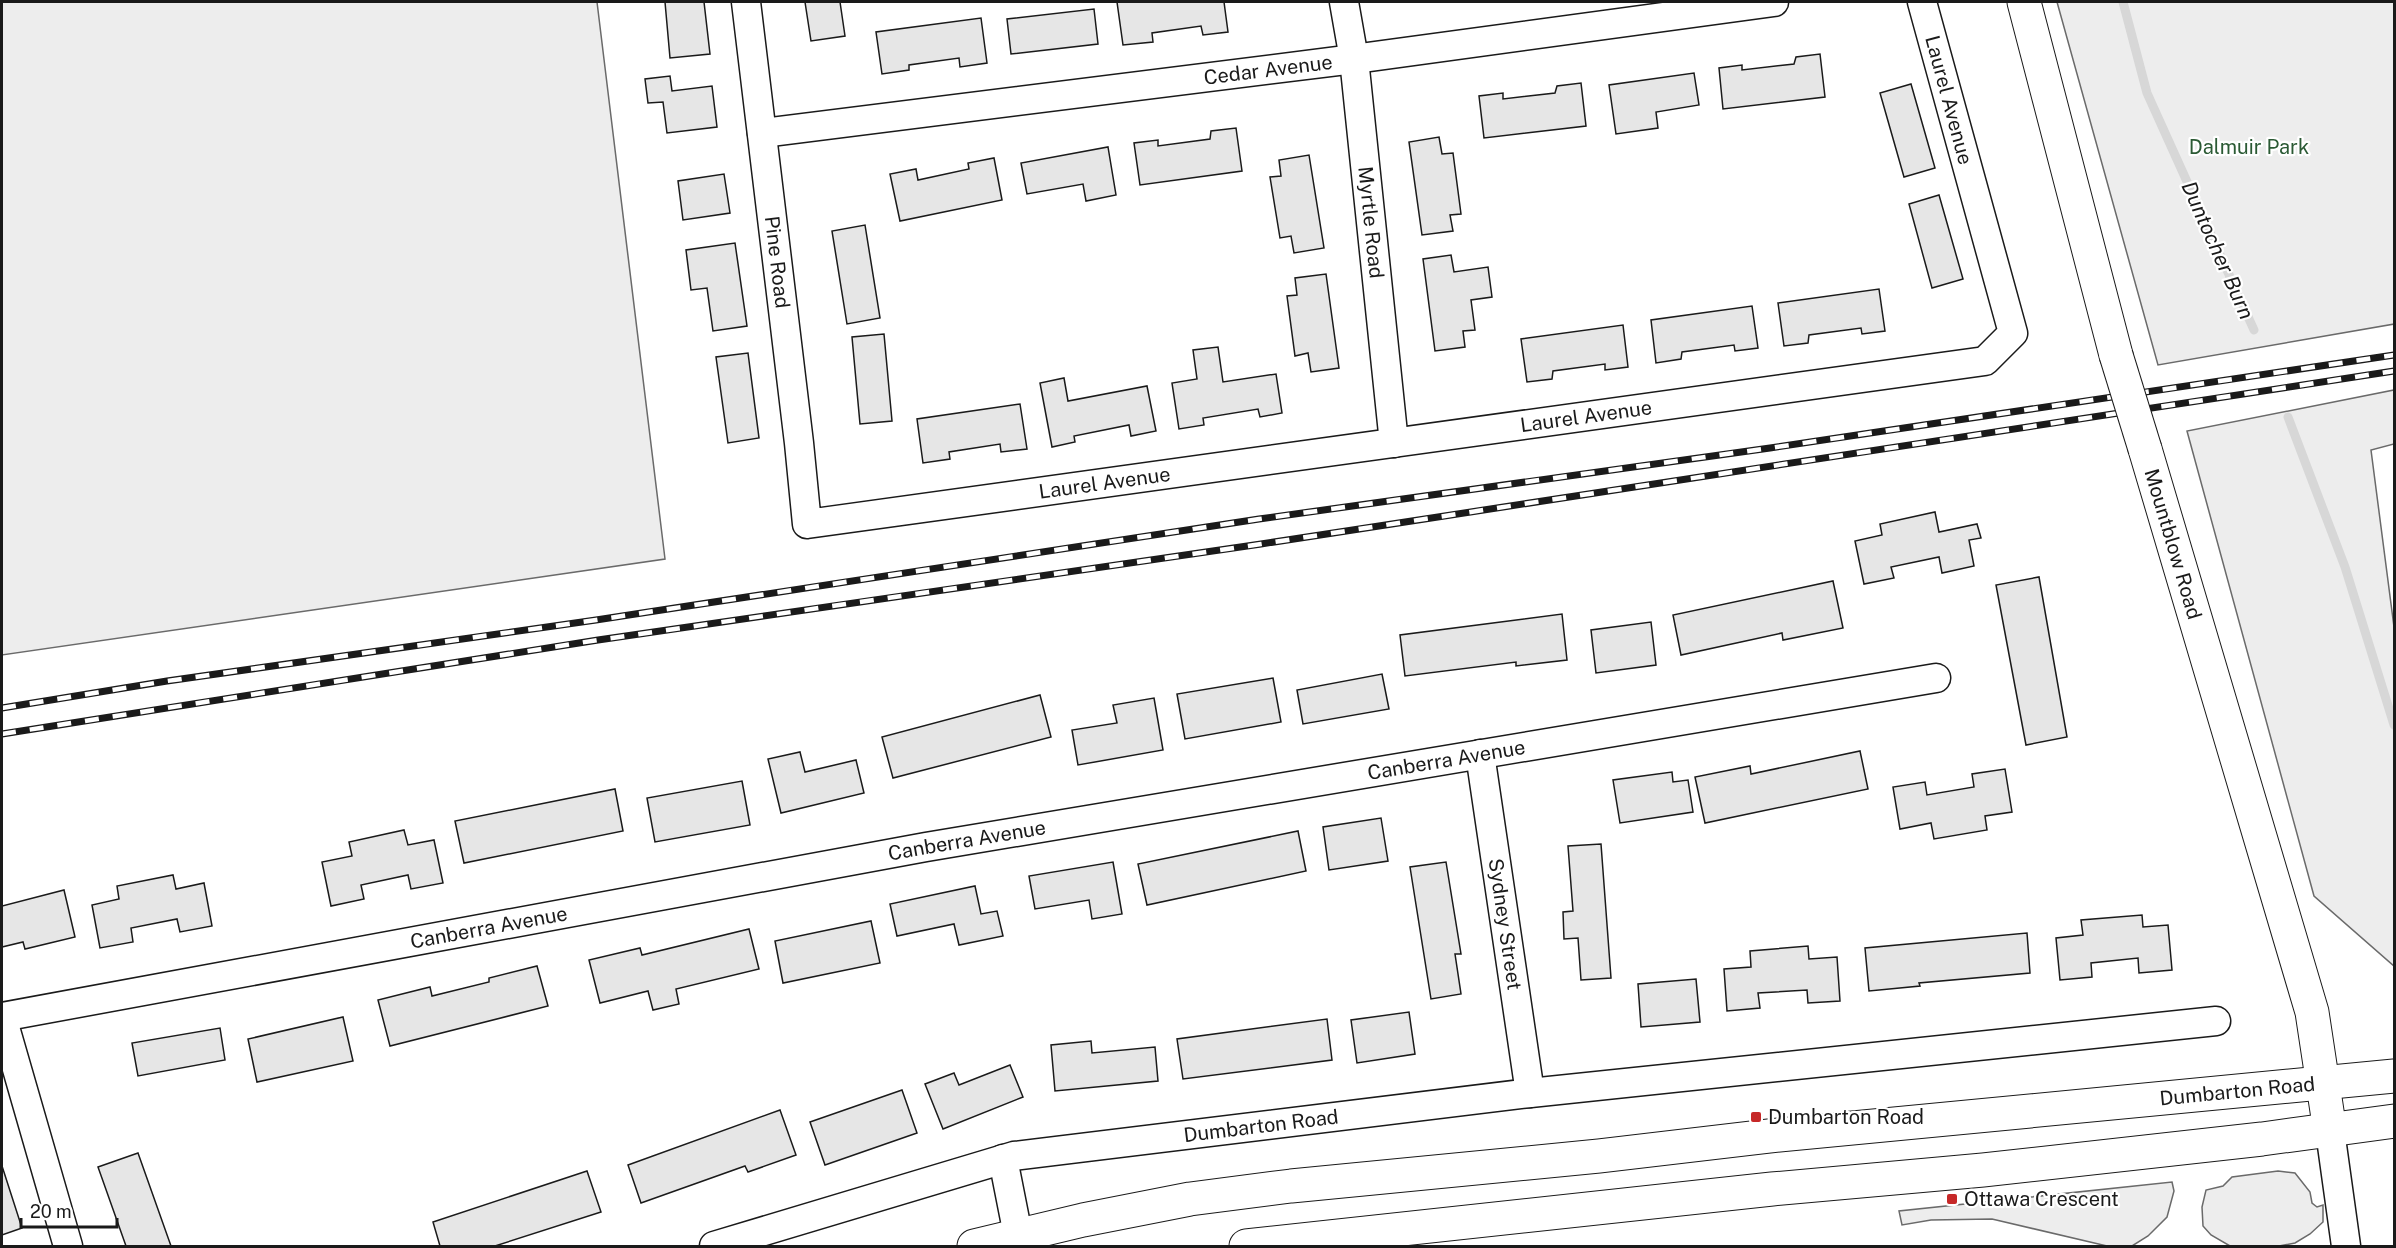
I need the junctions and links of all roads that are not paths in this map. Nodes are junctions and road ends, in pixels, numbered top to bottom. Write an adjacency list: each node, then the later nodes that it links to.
1 (746, 2): 7 (street, Pine Road)
2 (1344, 2): 6 (street, Myrtle Road)
3 (1774, 2): 6 (street, Cedar Avenue)
4 (1922, 2): 8 (street, Laurel Avenue)
5 (2024, 2): 15 (main road, Mountblow Road, bridge)
6 (1354, 59): 7 (street, Cedar Avenue); 8 (street, Myrtle Road)
7 (762, 134): 9 (street, Pine Road)
8 (1394, 443): 9 (street, Laurel Avenue)
9 (807, 524)
10 (1936, 678): 11 (street, Canberra Avenue)
11 (1480, 754): 12 (street, Canberra Avenue); 16 (street, Sydney Street)
12 (2, 1017): 21 (street)
13 (2216, 1021): 16 (street, Dumbarton Road)
14 (2394, 1076): 15 (main road, Dumbarton Road)
15 (2324, 1084): 18 (main road, Mountblow Road); 20 (main road, Dumbarton Road)
16 (1530, 1093): 19 (street, Dumbarton Road)
17 (2394, 1121): 18 (main road)
18 (2330, 1131): 24 (main road); 25 (street)
19 (1003, 1159): 20 (street); 22 (street, Dumbarton Road)
20 (1018, 1235): 23 (main road, Dumbarton Road)
21 (68, 1246)
22 (714, 1246)
23 (974, 1246)
24 (1246, 1246)
25 (2346, 1246)

